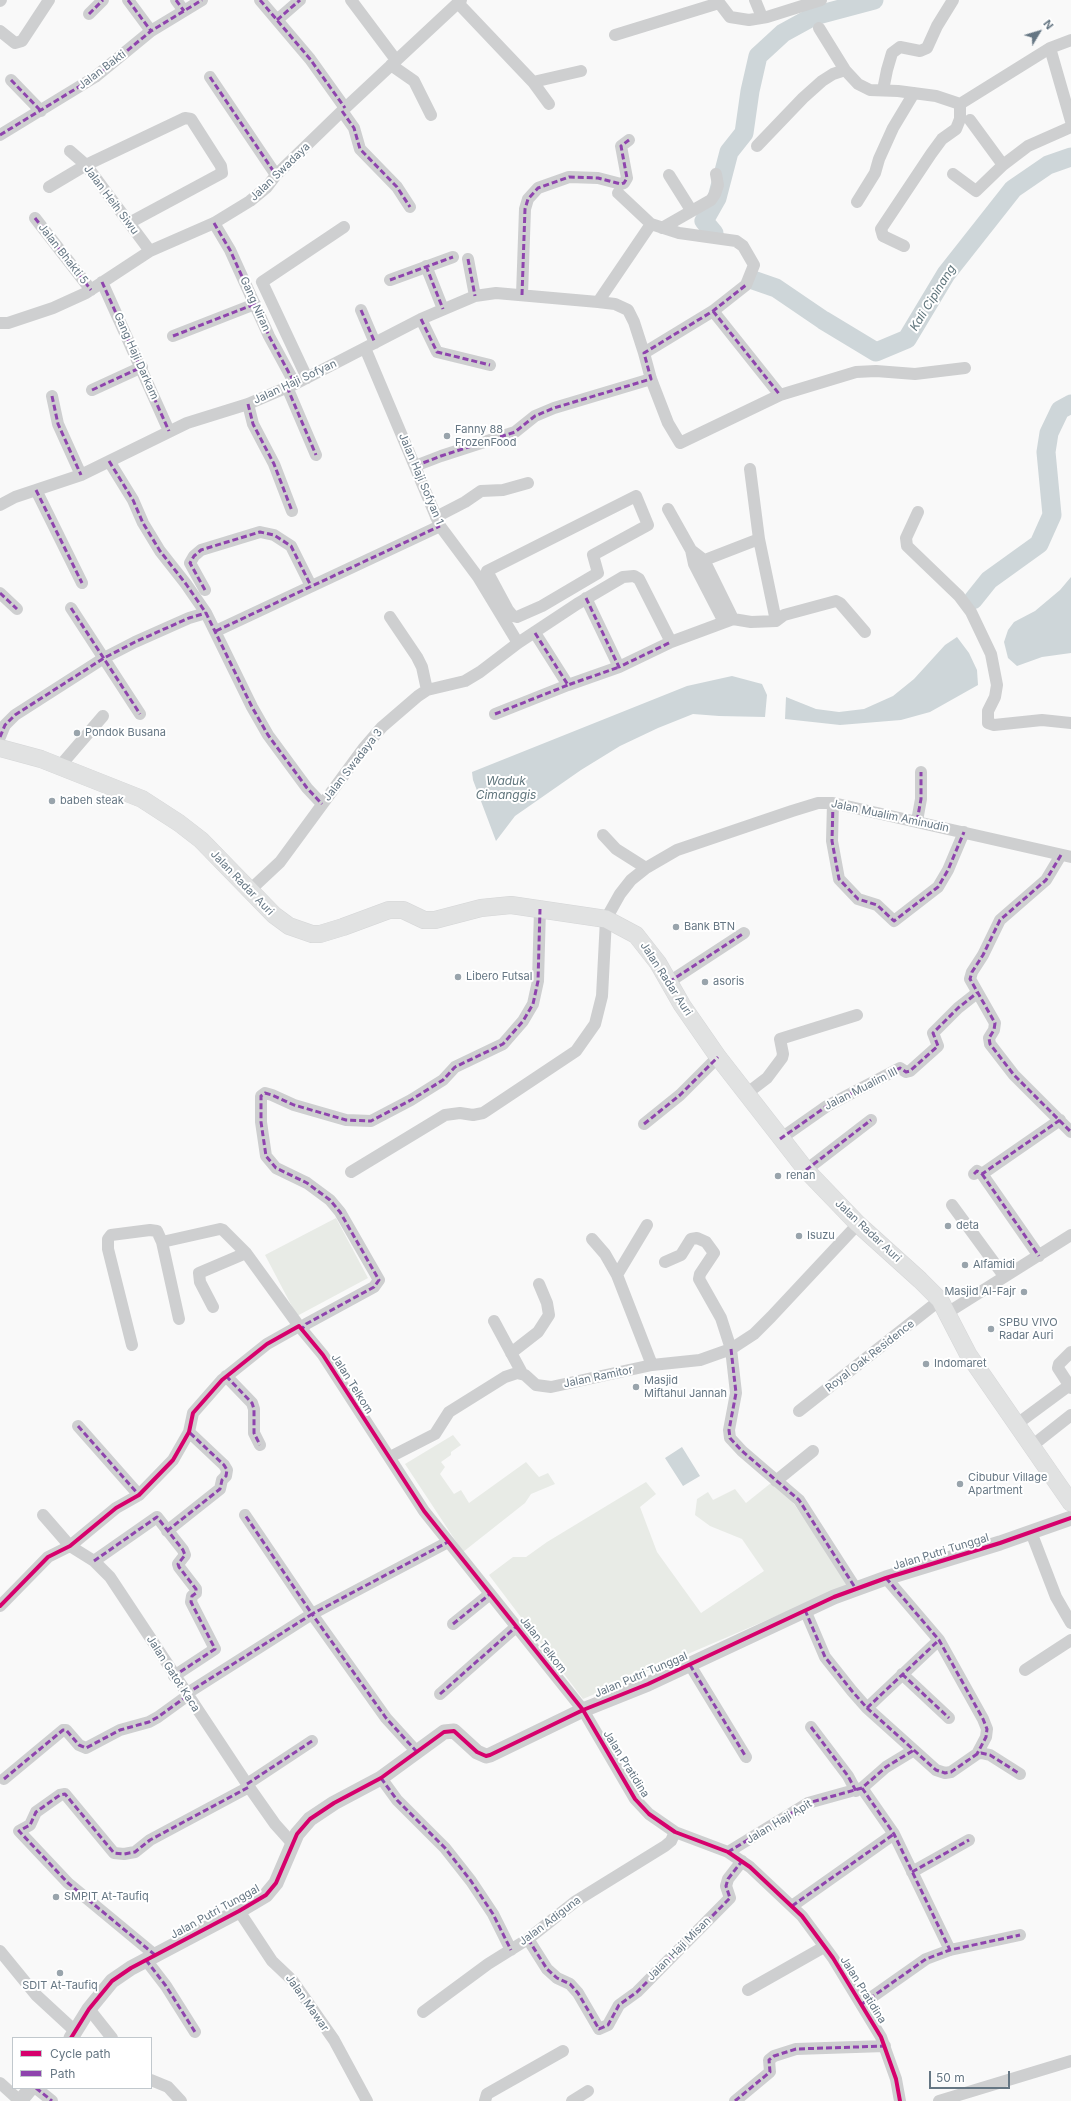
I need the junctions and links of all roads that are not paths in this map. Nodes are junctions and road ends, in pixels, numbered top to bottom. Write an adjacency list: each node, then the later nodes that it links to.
1 (49, 0): 19 (street)
2 (103, 0): 15 (street)
3 (128, 0): 20 (street)
4 (176, 0): 14 (street)
5 (202, 0): 14 (street, Jalan Bakti)
6 (260, 0): 17 (street)
7 (300, 0): 17 (street)
8 (351, 0): 24 (street)
9 (756, 0): 16 (street)
10 (821, 0): 16 (street)
11 (953, 0): 30 (street)
12 (460, 2): 24 (street, Jalan Swadaya); 29 (street)
13 (718, 2): 16 (street); 21 (street)
14 (184, 11): 20 (street, Jalan Bakti)
15 (89, 14)
16 (762, 17)
17 (277, 20): 34 (street)
18 (819, 28): 25 (street)
19 (0, 31)
20 (151, 31): 35 (street, Jalan Bakti)
21 (615, 35)
22 (1071, 40): 23 (street)
23 (1050, 48): 33 (street); 38 (street)
24 (393, 63): 34 (street, Jalan Swadaya); 36 (street)
25 (845, 70): 30 (street); 42 (street)
26 (581, 71): 29 (street)
27 (210, 76): 48 (street)
28 (11, 80): 35 (street)
29 (533, 82): 32 (street)
30 (883, 90): 31 (street)
31 (914, 93): 33 (street); 52 (street)
32 (549, 104)
33 (960, 104): 60 (street)
34 (344, 110): 48 (street, Jalan Swadaya); 53 (street)
35 (41, 111): 40 (street, Jalan Bakti)
36 (431, 115)
37 (970, 120): 45 (street)
38 (1071, 121)
39 (1071, 128): 45 (street)
40 (0, 135)
41 (629, 140): 68 (street)
42 (757, 146)
43 (70, 151): 44 (street, Jalan Heih Siwu)
44 (86, 165): 50 (street); 56 (street, Jalan Heih Siwu); 56 (street)
45 (1003, 165): 47 (street)
46 (716, 174): 54 (street)
47 (953, 174)
48 (276, 175): 57 (street, Jalan Swadaya)
49 (669, 175): 54 (street)
50 (49, 187)
51 (618, 193): 58 (street)
52 (857, 202)
53 (410, 207)
54 (691, 210): 58 (street)
55 (35, 218): 67 (street, Jalan Bhakti 5)
56 (129, 223): 61 (street, Jalan Heih Siwu)
57 (214, 223): 61 (street, Jalan Swadaya); 71 (street, Gang Niran)
58 (657, 226): 70 (street); 74 (street)
59 (344, 227): 83 (street)
60 (904, 246)
61 (150, 251): 66 (street, Jalan Swadaya)
62 (453, 256): 64 (street)
63 (468, 259): 69 (street)
64 (426, 266): 65 (street); 72 (street)
65 (390, 280)
66 (102, 282): 67 (street, Jalan Swadaya); 81 (street, Gang Haji Darkam)
67 (91, 290): 76 (street, Jalan Swadaya)
68 (522, 295): 69 (street, Jalan Haji Sofyan); 70 (street, Jalan Haji Sofyan)
69 (475, 296): 72 (street, Jalan Haji Sofyan)
70 (597, 302): 79 (street, Jalan Haji Sofyan)
71 (255, 304): 77 (street); 85 (street, Gang Niran)
72 (443, 309): 75 (street, Jalan Haji Sofyan)
73 (360, 310): 78 (street, Jalan Haji Sofyan 1)
74 (713, 311): 79 (street); 87 (street)
75 (421, 319): 78 (street, Jalan Haji Sofyan); 80 (street)
76 (0, 323)
77 (174, 336)
78 (370, 345): 83 (street, Jalan Haji Sofyan); 93 (street, Jalan Haji Sofyan 1)
79 (644, 353): 84 (street)
80 (490, 365)
81 (142, 367): 86 (street); 90 (street, Gang Haji Darkam)
82 (965, 368): 87 (street)
83 (307, 378): 85 (street, Jalan Haji Sofyan)
84 (651, 378): 87 (street); 93 (street)
85 (291, 386): 89 (street, Jalan Haji Sofyan); 91 (street, Gang Niran)
86 (92, 390)
87 (780, 395)
88 (52, 396): 95 (street)
89 (248, 404): 90 (street, Jalan Haji Sofyan); 100 (street)
90 (169, 431): 92 (street, Jalan Haji Sofyan)
91 (316, 455)
92 (109, 461): 95 (street, Jalan Haji Sofyan); 113 (street)
93 (414, 466): 102 (street, Jalan Haji Sofyan 1)
94 (750, 469): 103 (street)
95 (81, 475): 97 (street, Jalan Haji Sofyan)
96 (528, 483): 102 (street)
97 (36, 490): 98 (street, Jalan Haji Sofyan); 106 (street)
98 (0, 505)
99 (668, 509): 104 (street)
100 (292, 511)
101 (918, 512): 129 (street)
102 (438, 522): 105 (street, Jalan Haji Sofyan 1); 107 (street)
103 (759, 539): 104 (street); 115 (street)
104 (699, 562): 116 (street)
105 (483, 574): 105 (street); 121 (street, Jalan Haji Sofyan 1)
106 (82, 584)
107 (311, 586): 108 (street); 117 (street)
108 (205, 590)
109 (0, 593): 112 (street)
110 (586, 598): 119 (street, Jalan Swadaya 3); 120 (street, Jalan Swadaya 3); 123 (street)
111 (71, 608): 122 (street)
112 (17, 609)
113 (206, 613): 117 (street); 122 (street)
114 (390, 617): 125 (street)
115 (776, 620): 116 (street); 118 (street)
116 (728, 621): 120 (street)
117 (216, 632): 135 (street)
118 (865, 632)
119 (535, 633): 121 (street, Jalan Swadaya 3); 124 (street)
120 (670, 642): 123 (street)
121 (518, 643): 125 (street, Jalan Swadaya 3)
122 (104, 658): 126 (street); 130 (street)
123 (619, 667): 124 (street)
124 (568, 685): 127 (street)
125 (427, 690): 135 (street, Jalan Swadaya 3)
126 (140, 714)
127 (495, 714)
128 (103, 716): 132 (street)
129 (1071, 723)
130 (0, 737)
131 (0, 748): 132 (main road, Jalan Radar Auri)
132 (60, 766): 141 (main road, Jalan Radar Auri)
133 (921, 772): 136 (street)
134 (833, 803): 136 (street, Jalan Mualim Aminudin); 137 (street); 140 (street, Jalan Mualim Aminudin)
135 (322, 804): 141 (street, Jalan Swadaya 3)
136 (917, 821): 137 (street, Jalan Mualim Aminudin)
137 (964, 832): 139 (street, Jalan Mualim Aminudin)
138 (603, 835): 140 (street)
139 (1066, 856): 146 (street)
140 (646, 868): 143 (street, Jalan Mualim Aminudin)
141 (249, 891): 142 (main road, Jalan Radar Auri)
142 (540, 909): 143 (main road, Jalan Radar Auri); 173 (street)
143 (606, 919): 145 (main road, Jalan Radar Auri); 156 (street)
144 (744, 933): 145 (street)
145 (669, 982): 148 (main road, Jalan Radar Auri)
146 (977, 993): 151 (street); 154 (street, Jalan Mualim III)
147 (857, 1015): 149 (street)
148 (718, 1057): 149 (main road, Jalan Radar Auri); 152 (street)
149 (746, 1094): 154 (main road, Jalan Radar Auri)
150 (871, 1120): 155 (street)
151 (1060, 1120): 153 (street); 164 (street)
152 (644, 1124)
153 (1071, 1132)
154 (780, 1139): 155 (main road, Jalan Radar Auri)
155 (806, 1170): 159 (main road, Jalan Radar Auri)
156 (351, 1172)
157 (952, 1205): 167 (street)
158 (647, 1224): 166 (street)
159 (858, 1224): 170 (main road, Jalan Radar Auri); 175 (street, Jalan Ramitor)
160 (1071, 1235): 164 (street, Royal Oak Residence)
161 (592, 1239): 166 (street)
162 (162, 1242): 163 (street, Jalan Telkom); 171 (street); 174 (street)
163 (246, 1253): 169 (street); 173 (street, Jalan Telkom)
164 (1039, 1256): 167 (street, Royal Oak Residence)
165 (665, 1262): 175 (street)
166 (617, 1275): 178 (street)
167 (1004, 1276): 170 (street, Royal Oak Residence)
168 (539, 1284): 177 (street)
169 (213, 1307)
170 (944, 1307): 182 (street, Royal Oak Residence); 184 (main road, Jalan Radar Auri)
171 (179, 1319)
172 (494, 1321): 177 (street, Jalan Ramitor)
173 (300, 1327): 180 (street); 190 (street, Jalan Telkom)
174 (132, 1345)
175 (730, 1349): 178 (street, Jalan Ramitor); 191 (street)
176 (1071, 1352): 181 (street)
177 (511, 1353): 179 (street, Jalan Ramitor)
178 (652, 1365): 179 (street, Jalan Ramitor)
179 (522, 1372): 190 (street)
180 (226, 1376): 186 (street); 187 (street)
181 (1070, 1386): 184 (street)
182 (799, 1411)
183 (1071, 1415): 188 (street)
184 (1017, 1424): 188 (main road, Jalan Radar Auri)
185 (78, 1426): 192 (street)
186 (189, 1432): 192 (street); 197 (street)
187 (260, 1445)
188 (1033, 1446): 193 (main road, Jalan Radar Auri)
189 (814, 1451): 191 (street)
190 (390, 1457): 199 (street, Jalan Telkom)
191 (776, 1481): 203 (street)
192 (139, 1495): 200 (street)
193 (1071, 1503)
194 (43, 1515): 200 (street, Jalan Gatot Kaca)
195 (245, 1515): 207 (street)
196 (1071, 1518): 198 (street, Jalan Putri Tunggal)
197 (167, 1531): 201 (street); 216 (street)
198 (1031, 1532): 202 (street, Jalan Putri Tunggal); 208 (street)
199 (448, 1542): 204 (street, Jalan Telkom); 207 (street)
200 (70, 1546): 201 (street, Jalan Gatot Kaca); 205 (street)
201 (94, 1561): 216 (street, Jalan Gatot Kaca)
202 (886, 1578): 203 (street, Jalan Putri Tunggal); 211 (street)
203 (856, 1589): 206 (street, Jalan Putri Tunggal)
204 (490, 1594): 209 (street); 210 (street, Jalan Telkom)
205 (0, 1606)
206 (805, 1610): 213 (street, Jalan Putri Tunggal); 219 (street)
207 (312, 1614): 218 (street); 225 (street)
208 (1071, 1623)
209 (453, 1624)
210 (517, 1626): 217 (street); 220 (street, Jalan Telkom)
211 (939, 1640): 215 (street); 226 (street)
212 (1071, 1640): 214 (street)
213 (690, 1664): 220 (street, Jalan Putri Tunggal); 227 (street)
214 (1025, 1670)
215 (902, 1674): 219 (street); 221 (street)
216 (174, 1676): 218 (street, Jalan Gatot Kaca)
217 (440, 1694)
218 (186, 1695): 230 (street); 231 (street, Jalan Gatot Kaca)
219 (867, 1708): 224 (street)
220 (583, 1710): 225 (street, Jalan Putri Tunggal); 233 (street, Jalan Pratidina)
221 (949, 1718)
222 (811, 1727): 232 (street)
223 (312, 1741): 231 (street)
224 (914, 1750): 226 (street); 232 (street, Jalan Haji Apit)
225 (418, 1752): 229 (street, Jalan Putri Tunggal)
226 (977, 1754): 228 (street)
227 (746, 1758)
228 (1020, 1774)
229 (381, 1778): 236 (street, Jalan Putri Tunggal); 245 (street)
230 (4, 1779)
231 (248, 1786): 236 (street, Jalan Gatot Kaca); 248 (street)
232 (859, 1790): 234 (street); 237 (street, Jalan Haji Apit)
233 (675, 1832): 237 (street, Jalan Pratidina); 243 (street, Jalan Adiguna)
234 (894, 1834): 239 (street); 240 (street)
235 (969, 1840): 239 (street)
236 (292, 1843): 241 (street, Jalan Putri Tunggal)
237 (728, 1852): 238 (street, Jalan Pratidina)
238 (742, 1861): 240 (street, Jalan Pratidina); 243 (street, Jalan Haji Misan)
239 (912, 1872): 246 (street)
240 (792, 1906): 244 (street, Jalan Pratidina)
241 (238, 1911): 248 (street, Jalan Putri Tunggal); 267 (street, Jalan Mawar)
242 (1020, 1936): 246 (street)
243 (528, 1939): 245 (street, Jalan Adiguna)
244 (824, 1947): 249 (street); 250 (street, Jalan Pratidina)
245 (511, 1950): 252 (street, Jalan Adiguna)
246 (950, 1950): 250 (street)
247 (0, 1951): 254 (street)
248 (151, 1957): 251 (street, Jalan Putri Tunggal); 253 (street)
249 (748, 1990)
250 (862, 2004): 256 (street, Jalan Pratidina)
251 (89, 2009): 254 (street, Jalan Putri Tunggal); 255 (street)
252 (423, 2012)
253 (195, 2032)
254 (73, 2035)
255 (111, 2037)
256 (885, 2046): 270 (street); 271 (street, Jalan Pratidina)
257 (562, 2052): 268 (street)
258 (1071, 2061): 272 (street)
259 (152, 2080): 266 (street)
260 (0, 2083): 264 (street)
261 (30, 2089): 264 (street)
262 (37, 2089): 265 (street)
263 (588, 2091): 269 (street)
264 (20, 2101)
265 (52, 2101)
266 (181, 2101)
267 (368, 2101)
268 (485, 2101)
269 (572, 2101)
270 (735, 2101)
271 (900, 2101)
272 (939, 2101)

